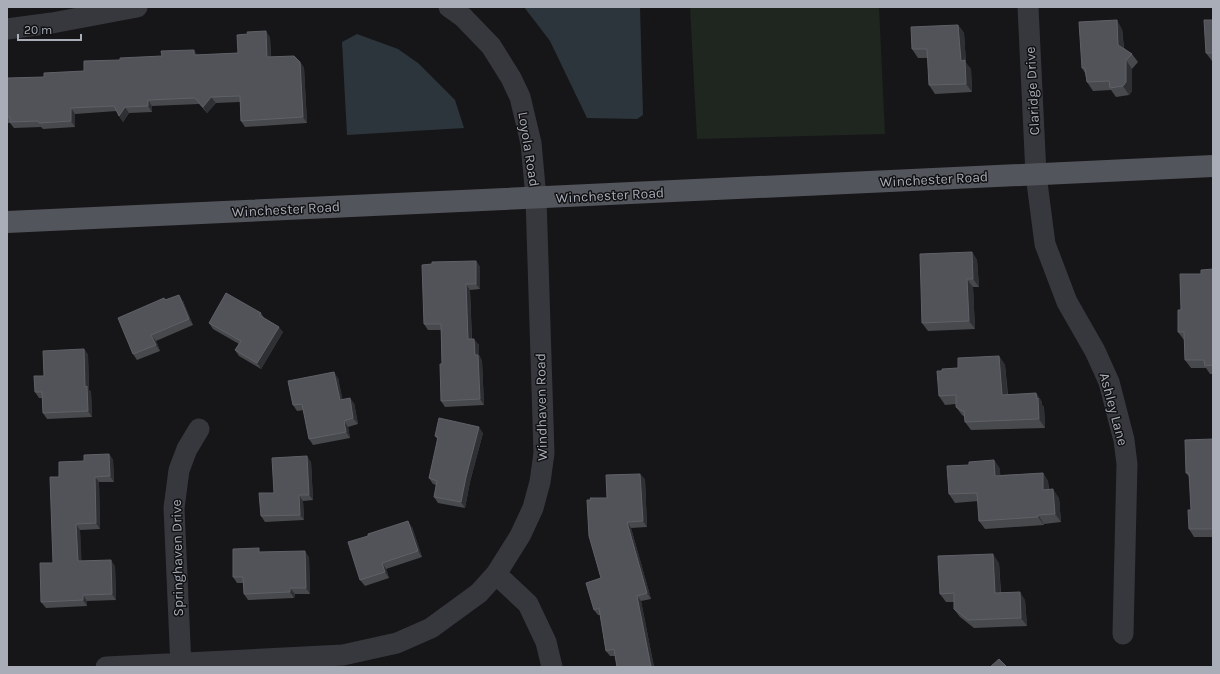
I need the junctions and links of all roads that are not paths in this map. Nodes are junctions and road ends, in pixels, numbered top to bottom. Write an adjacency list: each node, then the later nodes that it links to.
1 (137, 7): 4 (street)
2 (449, 7): 8 (street, Loyola Road)
3 (1028, 7): 7 (street, Claridge Drive)
4 (109, 10): 5 (street)
5 (7, 29)
6 (1213, 166): 7 (main road, Winchester Road)
7 (1036, 175): 8 (main road, Winchester Road); 12 (street, Ashley Lane)
8 (536, 198): 9 (main road, Winchester Road); 11 (street, Windhaven Road)
9 (7, 222)
10 (199, 429): 13 (street, Springhaven Drive)
11 (496, 574): 13 (street, Windhaven Road); 15 (street)
12 (1123, 634)
13 (180, 665): 14 (street, Windhaven Road)
14 (106, 667)
15 (552, 667)

